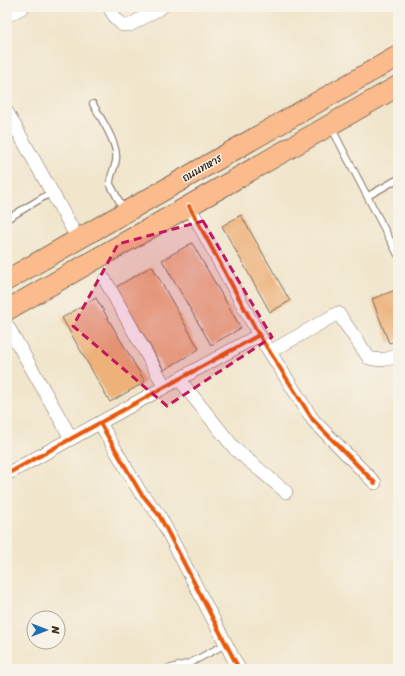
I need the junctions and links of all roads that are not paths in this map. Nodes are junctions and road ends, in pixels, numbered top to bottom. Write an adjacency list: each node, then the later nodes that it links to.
1 (23, 7): 4 (street)
2 (109, 7): 3 (street)
3 (162, 7)
4 (7, 16)
5 (398, 56): 14 (main road, ถนนทหาร)
6 (398, 86): 9 (main road)
7 (93, 104): 14 (lane)
8 (7, 112): 11 (street)
9 (330, 126): 12 (lane); 13 (main road)
10 (398, 179): 12 (lane)
11 (52, 192): 15 (lane); 16 (street)
12 (368, 196): 17 (lane)
13 (189, 206): 18 (main road); 23 (street)
14 (124, 212): 16 (main road, ถนนทหาร)
15 (7, 219)
16 (78, 239): 18 (main road); 19 (main road, ถนนทหาร)
17 (398, 255)
18 (92, 261): 21 (main road)
19 (7, 280)
20 (105, 280): 27 (street)
21 (7, 310)
22 (7, 325): 29 (street)
23 (259, 335): 24 (street); 26 (street)
24 (270, 352): 25 (street); 31 (street)
25 (398, 355)
26 (179, 379): 27 (street); 32 (street)
27 (165, 387): 28 (street)
28 (100, 423): 29 (street); 33 (street)
29 (71, 438): 30 (street)
30 (7, 474)
31 (375, 483)
32 (286, 492)
33 (226, 644): 34 (lane); 35 (street)
34 (167, 669)
35 (239, 669)

